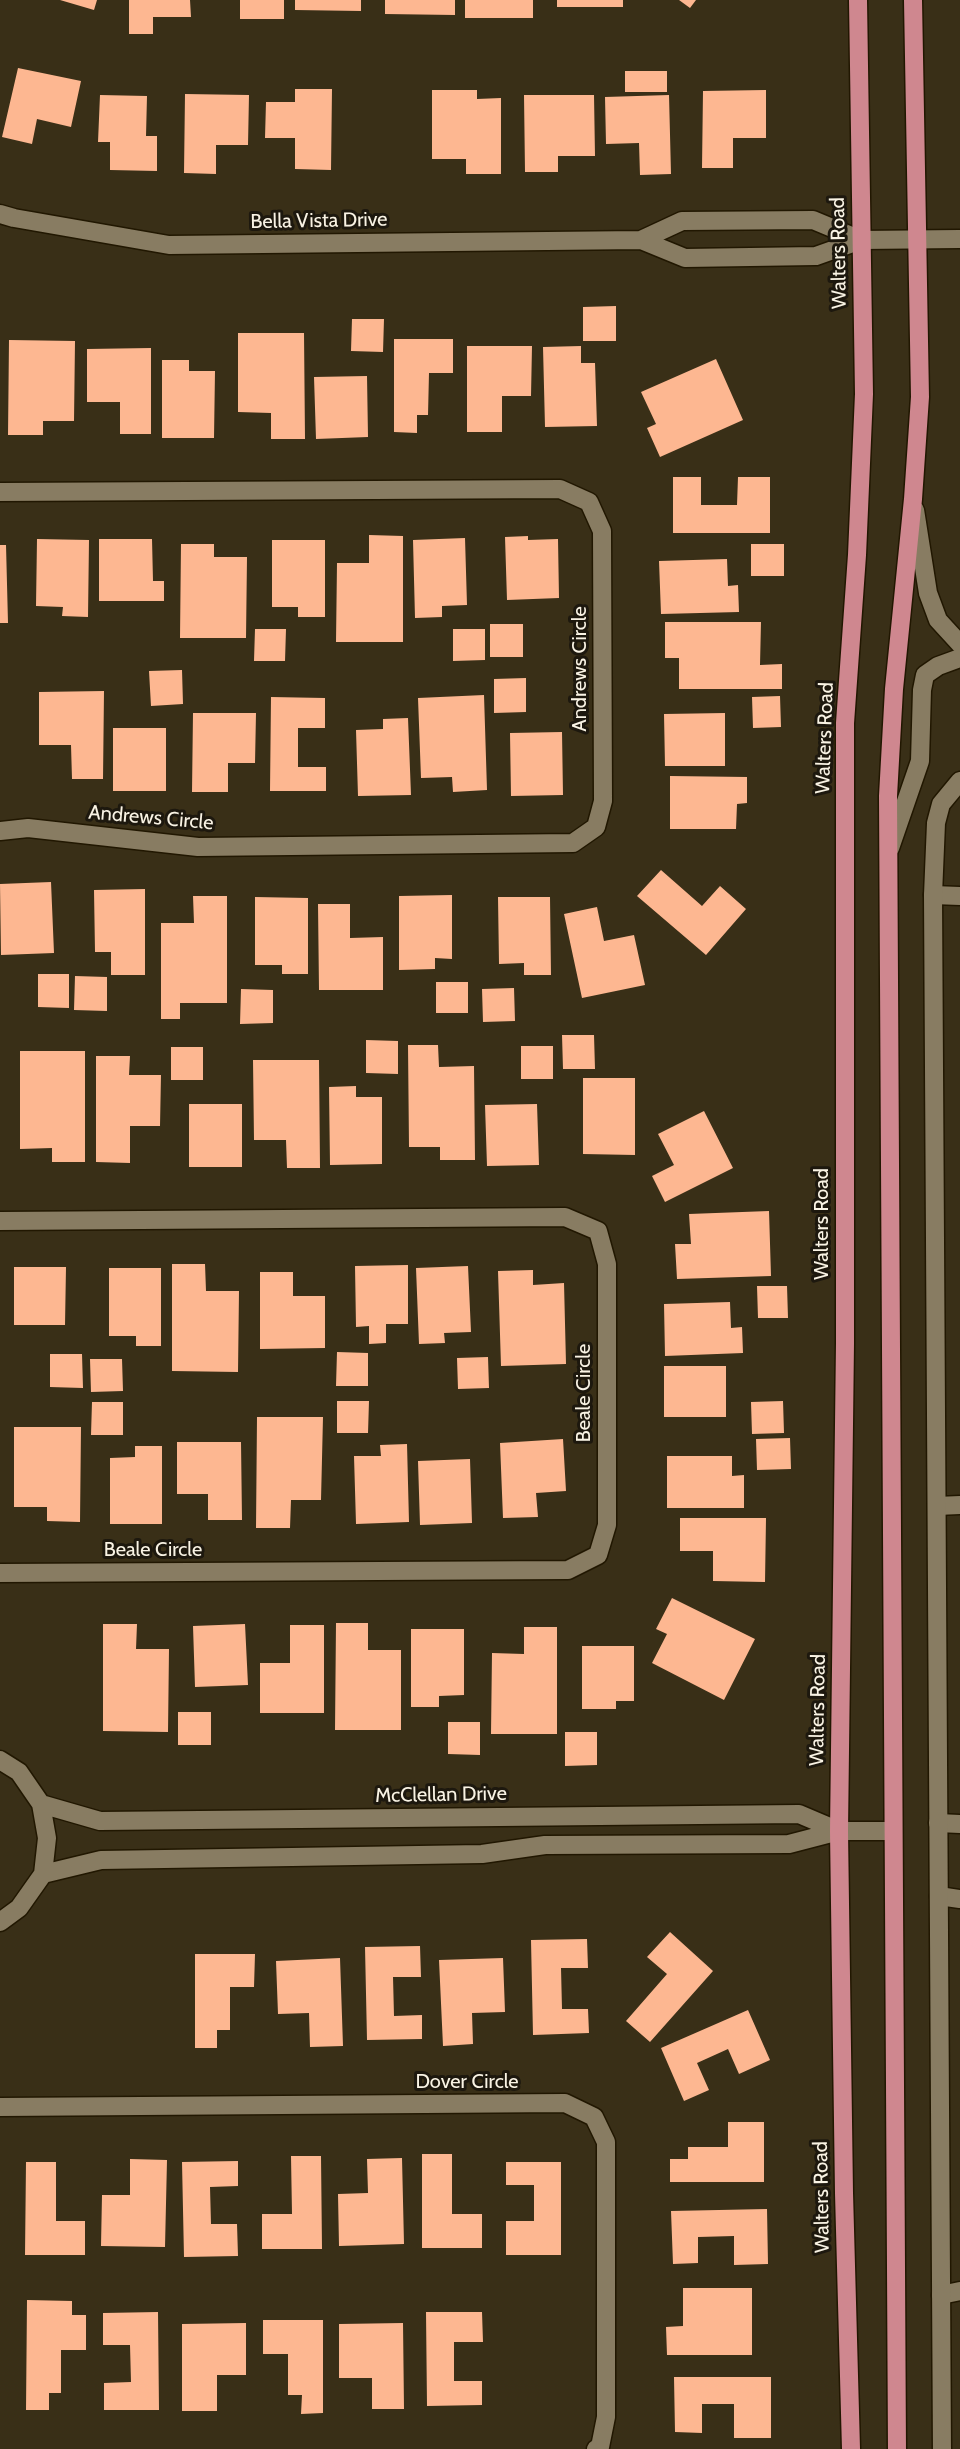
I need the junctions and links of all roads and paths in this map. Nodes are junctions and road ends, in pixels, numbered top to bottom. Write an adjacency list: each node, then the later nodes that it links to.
1 (858, 0): 7 (main road, Walters Road)
2 (913, 0): 4 (main road)
3 (0, 214): 6 (street, Bella Vista Drive)
4 (917, 239): 5 (street, Bella Vista Drive); 7 (street, Bella Vista Drive); 9 (main road)
5 (960, 239)
6 (641, 240): 7 (street, Bella Vista Drive); 7 (street, Bella Vista Drive)
7 (861, 240): 25 (main road, Walters Road)
8 (0, 492): 13 (street, Andrews Circle)
9 (913, 499): 10 (street); 14 (main road)
10 (960, 644)
11 (960, 658): 14 (street)
12 (960, 781): 15 (street)
13 (0, 831)
14 (888, 853): 26 (main road)
15 (933, 895): 16 (street); 19 (street)
16 (960, 896)
17 (0, 1221): 20 (street, Beale Circle)
18 (960, 1505): 19 (street)
19 (937, 1506): 23 (street)
20 (0, 1573)
21 (0, 1760): 22 (street)
22 (41, 1804): 25 (street, McClellan Drive); 27 (street)
23 (938, 1823): 24 (street); 28 (street)
24 (960, 1824)
25 (839, 1831): 26 (street, McClellan Drive); 27 (street, McClellan Drive); 35 (main road, Walters Road)
26 (893, 1831): 36 (main road)
27 (43, 1874): 30 (street)
28 (939, 1896): 29 (street); 33 (street)
29 (960, 1899)
30 (0, 1922)
31 (0, 2107): 34 (street, Dover Circle)
32 (960, 2291): 33 (street)
33 (941, 2295): 37 (street)
34 (597, 2449)
35 (851, 2449)
36 (897, 2449)
37 (942, 2449)

